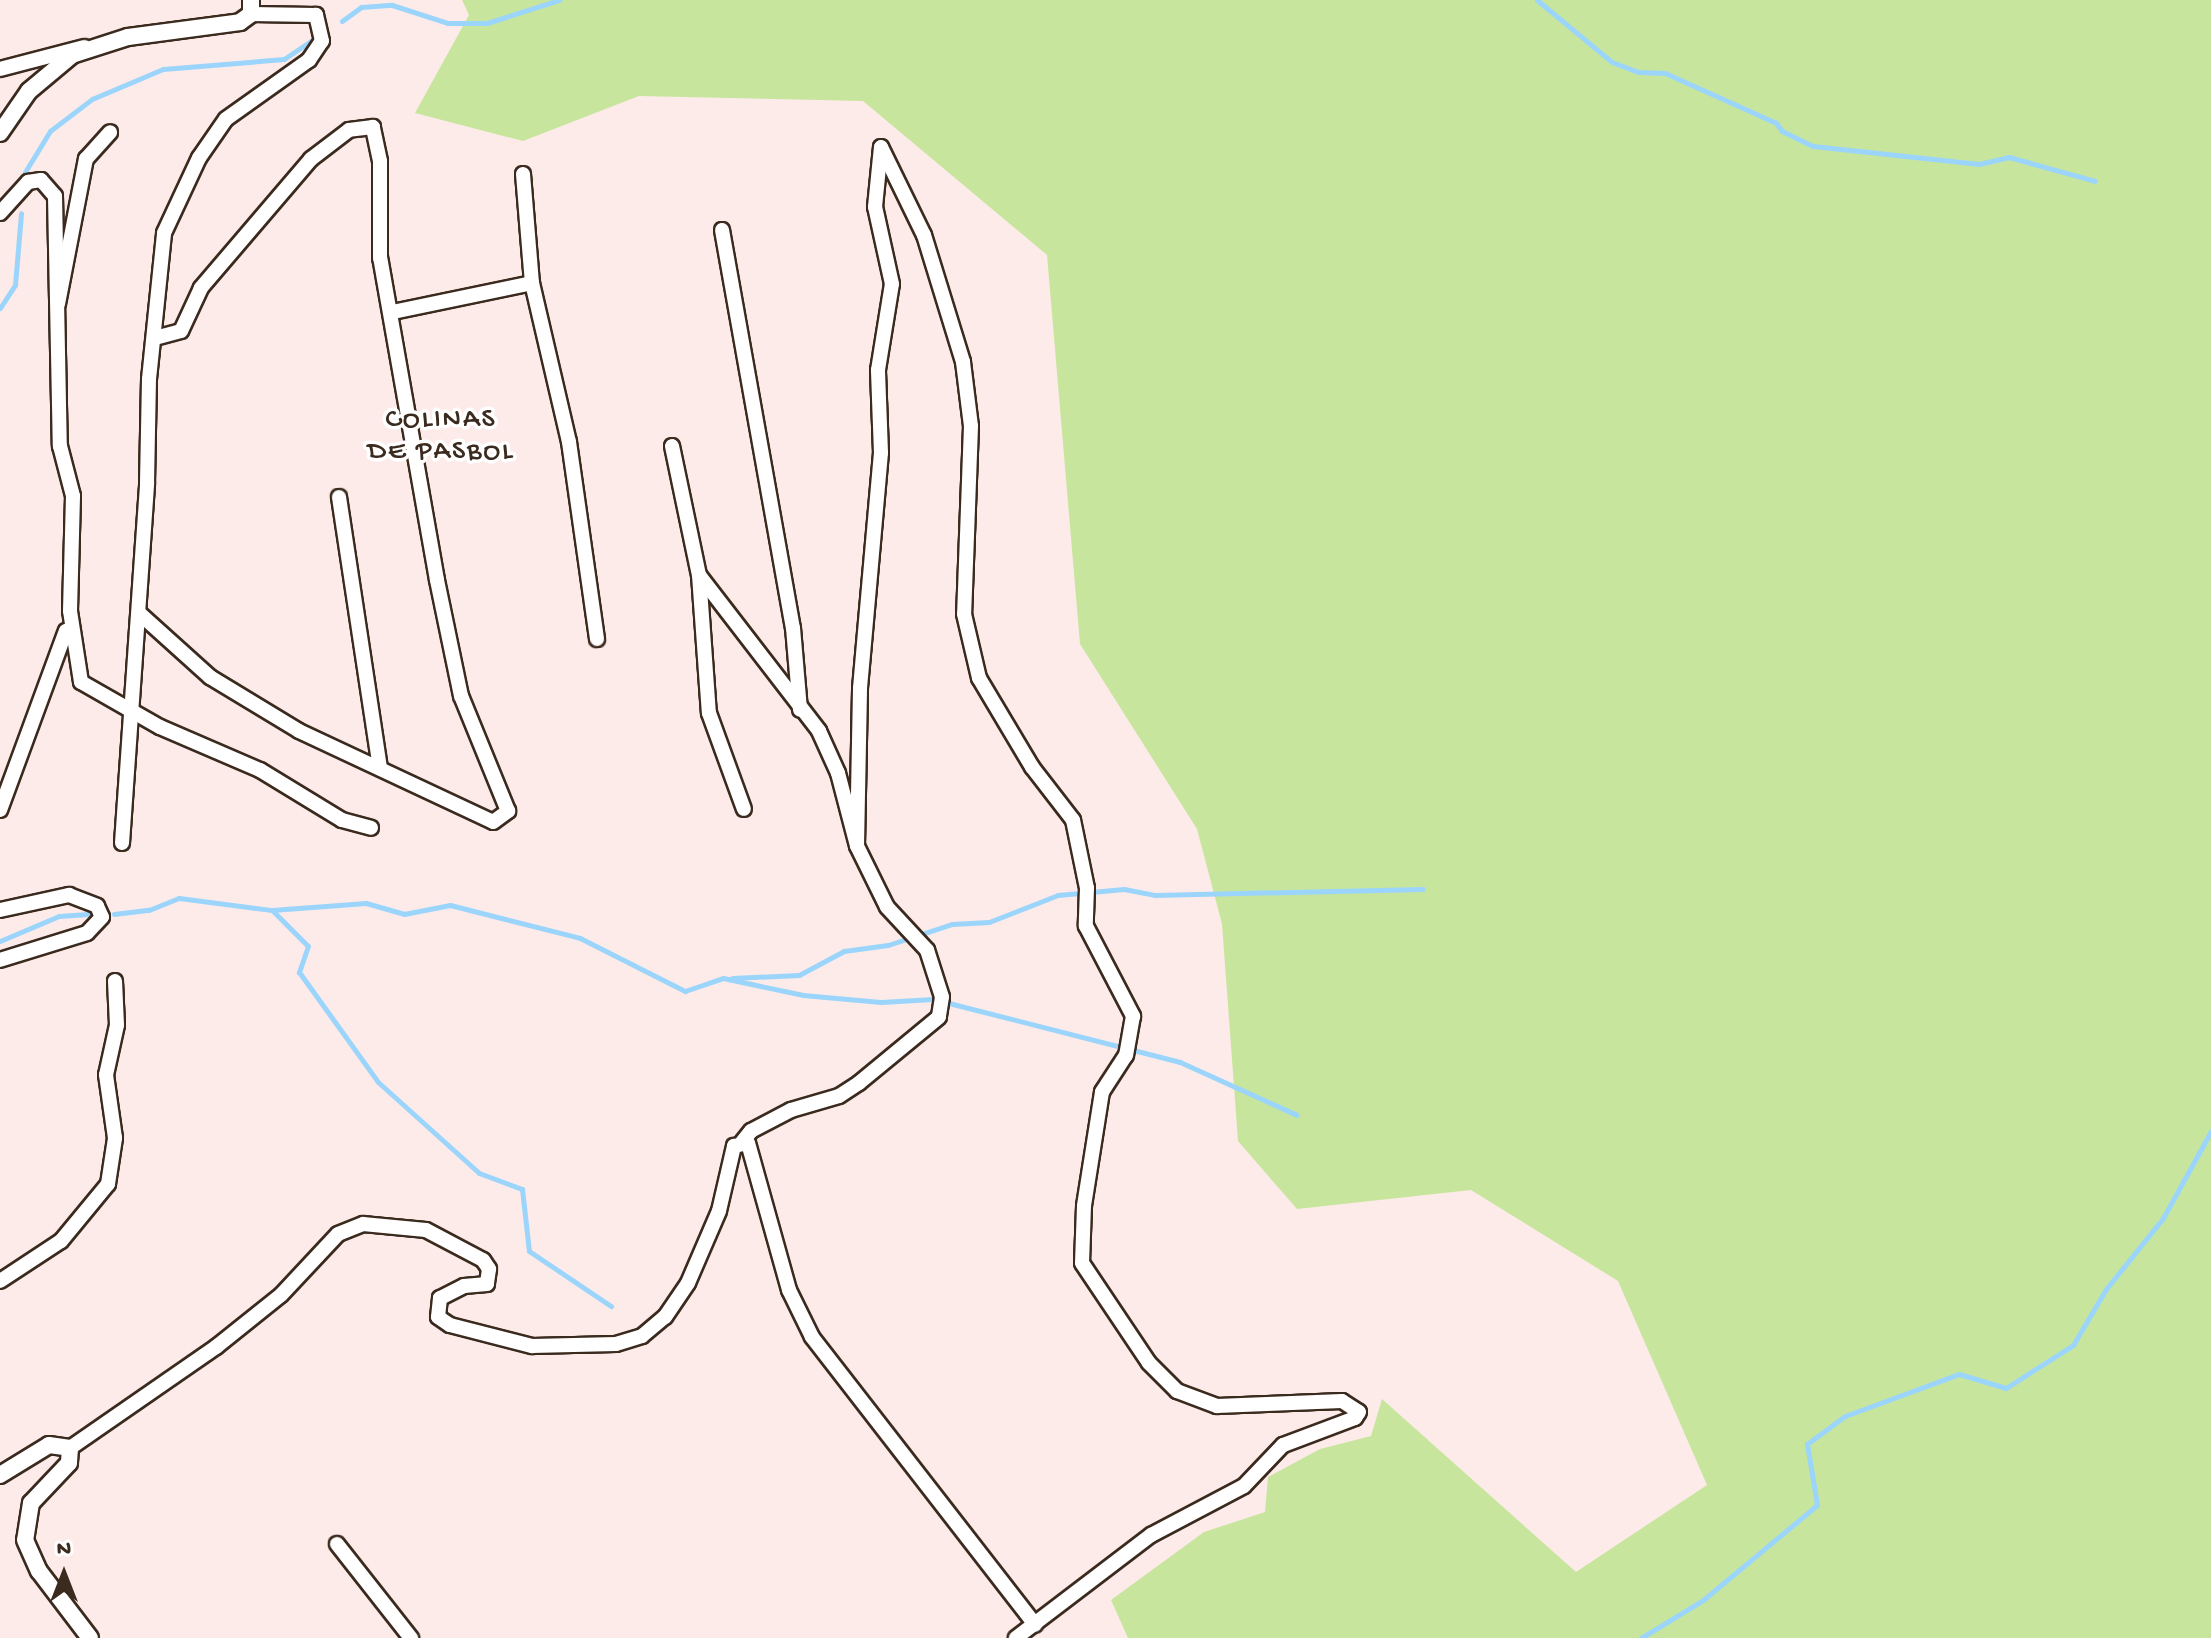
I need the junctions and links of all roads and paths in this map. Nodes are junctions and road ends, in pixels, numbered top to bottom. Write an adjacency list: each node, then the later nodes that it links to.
1 (251, 7): 2 (street); 12 (street)
2 (94, 46): 3 (street); 5 (street)
3 (0, 69)
4 (110, 132): 10 (street)
5 (0, 133)
6 (523, 174): 9 (street)
7 (0, 213): 10 (street)
8 (722, 230): 19 (street)
9 (532, 283): 11 (street); 18 (street)
10 (55, 312): 16 (street)
11 (393, 312): 12 (street); 21 (street)
12 (155, 338): 17 (street)
13 (672, 446): 15 (street)
14 (339, 497): 21 (street)
15 (699, 575): 19 (street); 22 (street)
16 (70, 611): 20 (street); 23 (street)
17 (139, 613): 20 (street); 21 (street)
18 (597, 639)
19 (800, 710): 26 (street)
20 (132, 711): 24 (street); 25 (street)
21 (380, 768)
22 (744, 809)
23 (0, 810)
24 (371, 828)
25 (122, 843)
26 (857, 846): 30 (street); 35 (street)
27 (0, 910): 28 (street)
28 (0, 960)
29 (115, 981): 31 (street)
30 (742, 1142): 32 (street); 35 (street)
31 (0, 1281)
32 (70, 1448): 33 (street); 36 (street)
33 (0, 1475)
34 (337, 1544): 37 (street)
35 (1035, 1625): 38 (street)
36 (90, 1638)
37 (411, 1638)
38 (1016, 1638)

